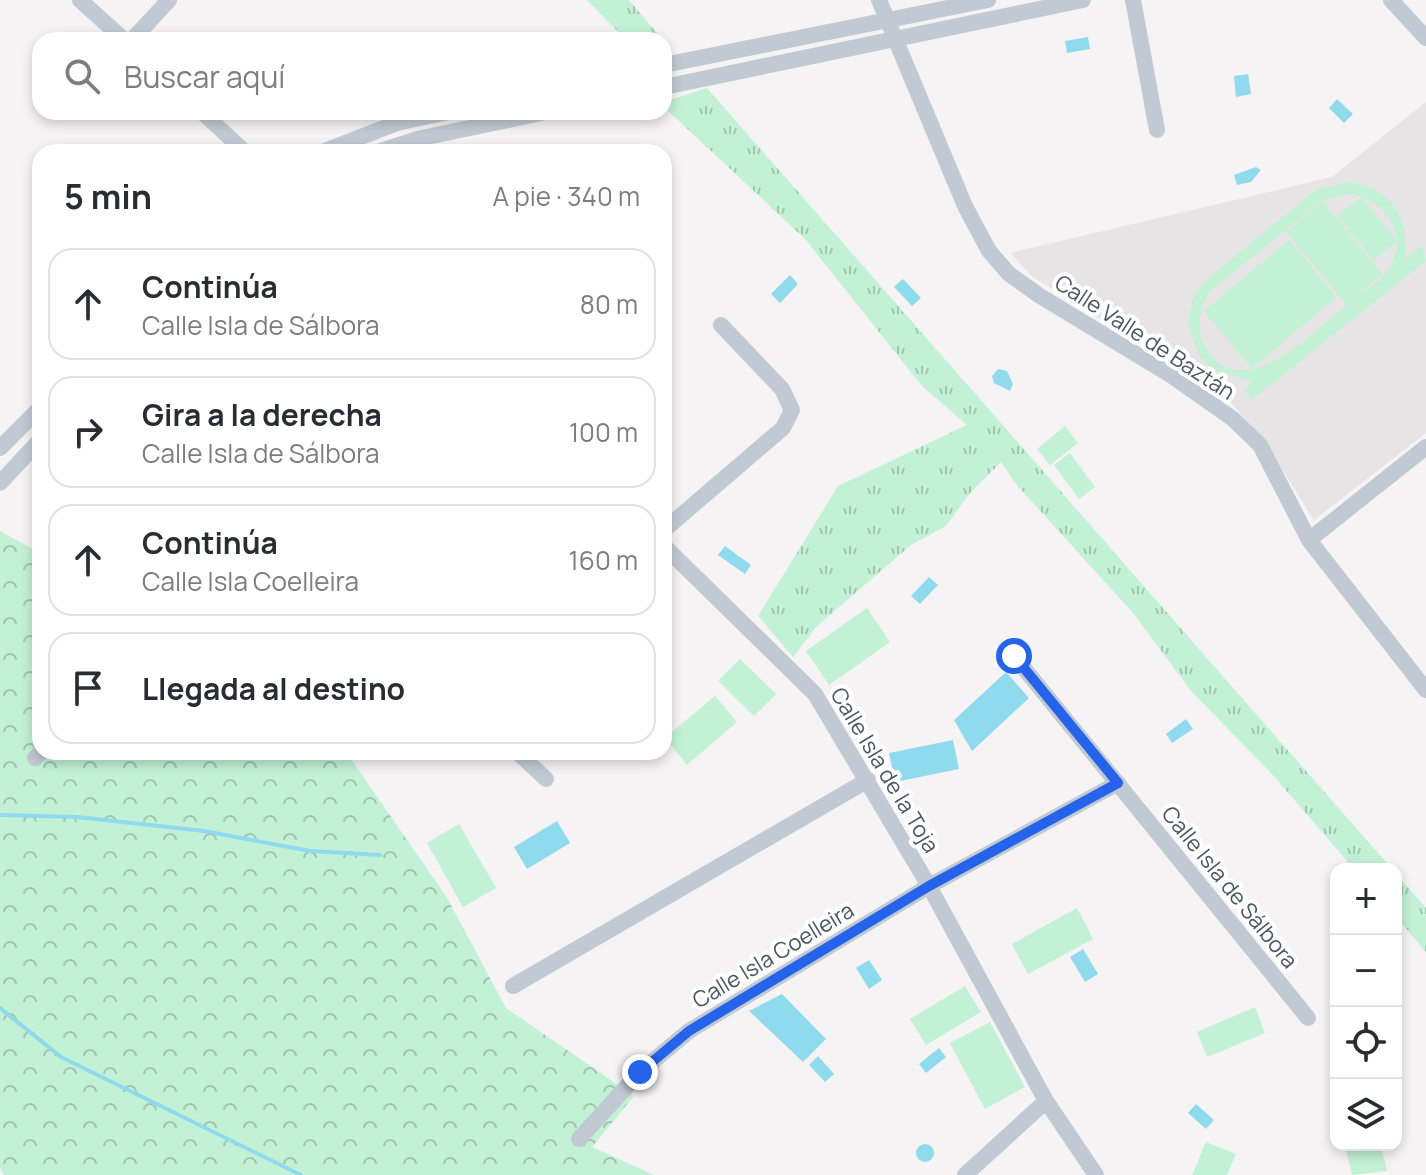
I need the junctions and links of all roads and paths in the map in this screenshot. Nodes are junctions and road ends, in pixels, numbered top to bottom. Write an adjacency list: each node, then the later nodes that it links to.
1 (80, 0): 9 (street)
2 (169, 0): 10 (street)
3 (879, 0): 8 (street, Calle Valle de Baztán)
4 (988, 0): 8 (street)
5 (1083, 0): 11 (street)
6 (1133, 0): 18 (street)
7 (1391, 0): 12 (street)
8 (889, 21): 11 (street, Calle Valle de Baztán); 13 (street)
9 (115, 32)
10 (139, 32)
11 (897, 38): 14 (street); 29 (street, Calle Valle de Baztán)
12 (1426, 38)
13 (672, 63)
14 (672, 85)
15 (211, 120): 19 (street)
16 (411, 120): 20 (street)
17 (508, 120): 21 (street)
18 (1157, 130)
19 (236, 144)
20 (343, 144)
21 (402, 144)
22 (721, 325): 28 (street)
23 (32, 416): 25 (street)
24 (1426, 447): 29 (street)
25 (0, 448)
26 (32, 449): 27 (street)
27 (0, 483)
28 (672, 523)
29 (1309, 540): 32 (street, Calle Valle de Baztán)
30 (672, 554): 35 (street, Calle Isla de la Toja)
31 (1014, 656): 36 (street, Calle Isla de Sálbora)
32 (1426, 690)
33 (526, 760): 34 (street)
34 (546, 779)
35 (868, 780): 37 (street, Calle Isla de la Toja); 38 (street)
36 (1118, 783): 37 (street); 39 (street, Calle Isla de Sálbora)
37 (929, 886): 40 (street, Calle Isla de la Toja); 41 (street, Calle Isla Coelleira)
38 (513, 986)
39 (1308, 1018)
40 (1046, 1101): 42 (street); 43 (street, Calle Isla de la Toja)
41 (579, 1139)
42 (965, 1175)
43 (1096, 1175)

